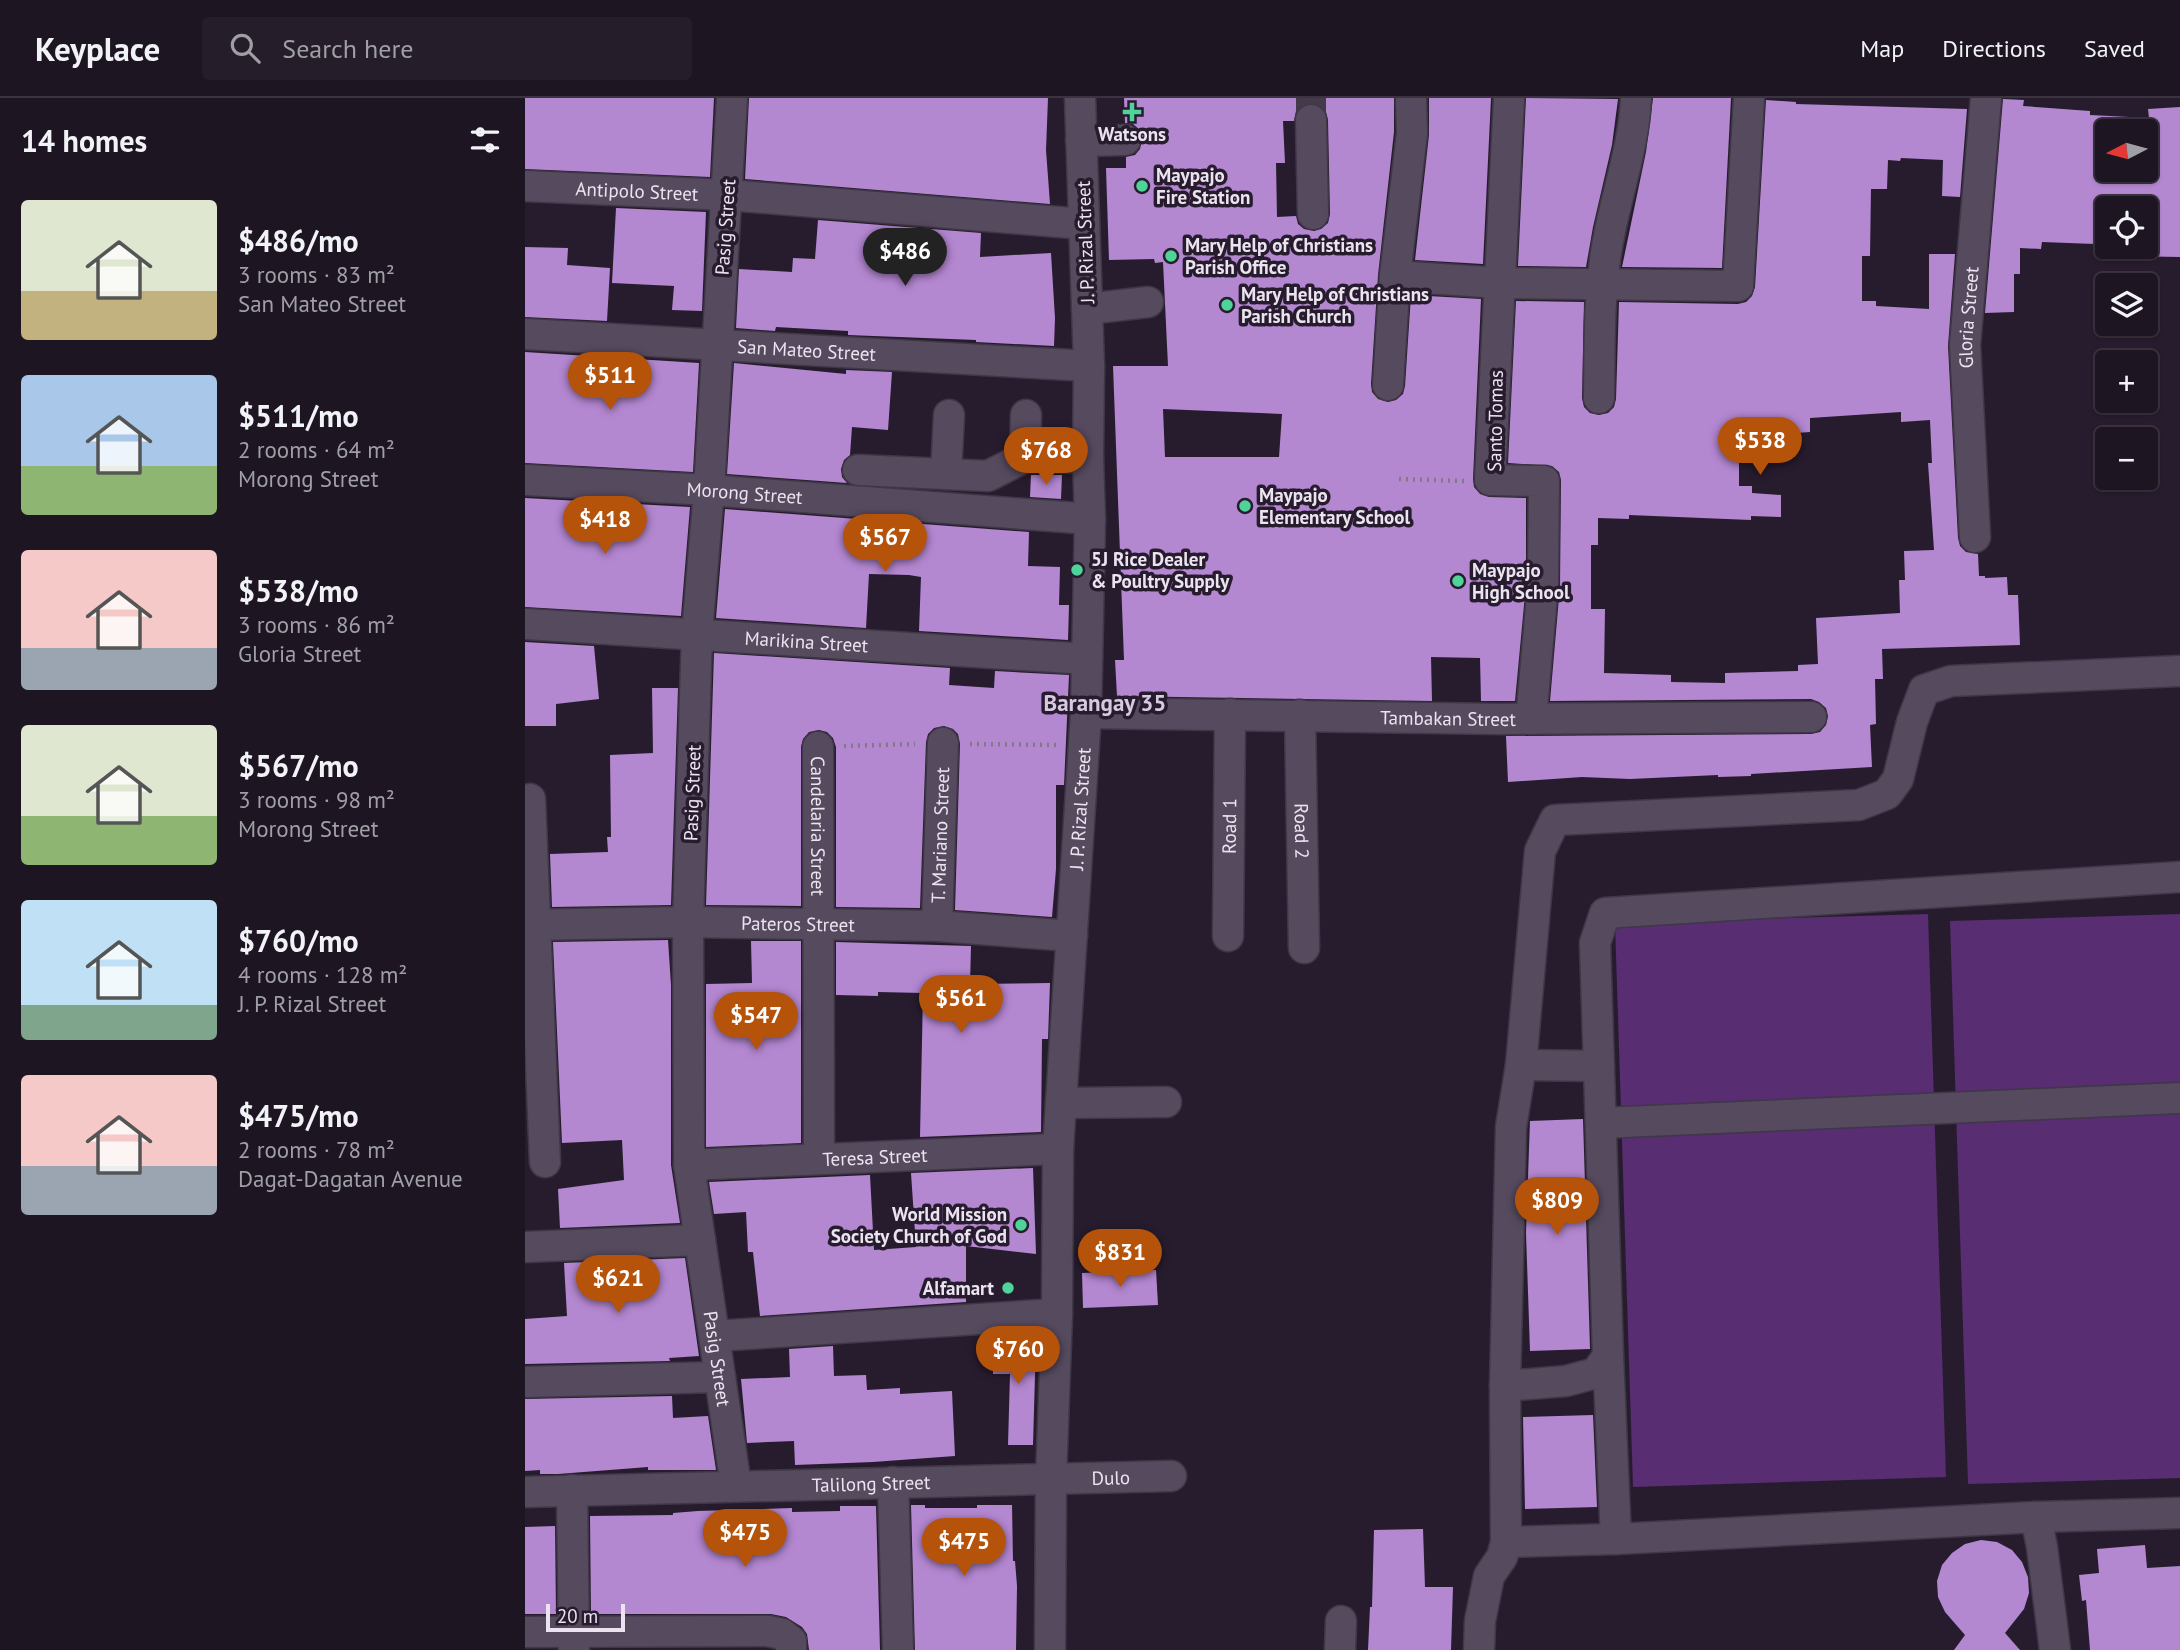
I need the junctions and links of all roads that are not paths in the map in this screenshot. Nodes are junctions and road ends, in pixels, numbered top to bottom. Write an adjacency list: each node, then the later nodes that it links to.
1 (732, 98): 12 (street, Pasig Street)
2 (1080, 98): 10 (street, J. P. Rizal Street)
3 (1411, 98): 15 (street)
4 (1509, 98): 16 (street, Santo Tomas)
5 (1636, 98): 17 (street)
6 (1749, 98): 17 (street)
7 (1986, 98): 34 (street, Gloria Street)
8 (1311, 120): 13 (street)
9 (1125, 140): 10 (street)
10 (1081, 141): 14 (street, J. P. Rizal Street)
11 (525, 186): 12 (street, Antipolo Street)
12 (728, 195): 14 (street, Antipolo Street); 21 (street, Pasig Street)
13 (1313, 214)
14 (1084, 224): 19 (street, J. P. Rizal Street)
15 (1395, 276): 16 (street); 23 (street)
16 (1500, 283): 17 (street); 43 (street, Santo Tomas)
17 (1601, 284): 24 (street)
18 (1148, 302): 19 (street)
19 (1087, 309): 22 (street, J. P. Rizal Street)
20 (525, 334): 21 (street, San Mateo Street)
21 (716, 345): 22 (street, San Mateo Street); 32 (street, Pasig Street)
22 (1089, 366): 28 (street, J. P. Rizal Street)
23 (1388, 385)
24 (1599, 398)
25 (949, 415): 30 (street)
26 (1026, 415): 27 (street)
27 (1025, 457): 28 (street); 30 (street)
28 (1088, 458): 33 (street, J. P. Rizal Street)
29 (858, 470): 30 (street)
30 (946, 474)
31 (525, 480): 32 (street, Morong Street)
32 (709, 490): 33 (street, Morong Street); 36 (street, Pasig Street)
33 (1090, 519): 37 (street, J. P. Rizal Street)
34 (1975, 537)
35 (525, 624): 36 (street, Marikina Street)
36 (697, 633): 37 (street, Marikina Street); 48 (street, Pasig Street)
37 (1087, 659): 39 (street, J. P. Rizal Street)
38 (2180, 671): 55 (street)
39 (1086, 713): 40 (street, Tambakan Street); 52 (street, J. P. Rizal Street)
40 (1230, 714): 41 (street, Tambakan Street); 53 (street, Road 1)
41 (1300, 715): 43 (street, Tambakan Street); 54 (street, Road 2)
42 (1811, 717): 43 (street, Tambakan Street)
43 (1531, 719)
44 (943, 743): 51 (street, T. Mariano Street)
45 (818, 747): 50 (street, Candelaria Street)
46 (530, 799): 49 (street)
47 (2180, 877): 56 (street)
48 (688, 922): 49 (street, Pateros Street); 50 (street, Pateros Street); 64 (street, Pasig Street)
49 (529, 925): 63 (street)
50 (817, 925): 51 (street, Pateros Street); 62 (street, Candelaria Street)
51 (937, 926): 52 (street, Pateros Street)
52 (1072, 936): 59 (street, J. P. Rizal Street)
53 (1229, 936)
54 (1304, 948)
55 (1521, 1065): 56 (street); 72 (street)
56 (1599, 1066): 60 (street)
57 (2180, 1098): 60 (street)
58 (1166, 1102): 59 (street)
59 (1061, 1103): 61 (street, J. P. Rizal Street)
60 (1601, 1123): 69 (street)
61 (1058, 1149): 62 (street, Teresa Street); 67 (street, J. P. Rizal Street)
62 (819, 1158): 64 (street, Teresa Street)
63 (545, 1162)
64 (689, 1165): 65 (street, Pasig Street)
65 (700, 1240): 66 (street); 68 (street, Pasig Street)
66 (525, 1247)
67 (1057, 1314): 68 (street); 74 (street, J. P. Rizal Street)
68 (715, 1336): 70 (street, Pasig Street)
69 (1608, 1356): 72 (street); 81 (street)
70 (720, 1377): 71 (street); 76 (street, Pasig Street)
71 (525, 1382)
72 (1505, 1386): 82 (street)
73 (1171, 1476): 74 (street, Dulo)
74 (1051, 1478): 75 (street, Talilong Street); 87 (street, J. P. Rizal Street)
75 (893, 1482): 76 (street, Talilong Street); 86 (street)
76 (736, 1486): 77 (street, Talilong Street)
77 (572, 1490): 78 (street, Talilong Street); 84 (street)
78 (525, 1492)
79 (2180, 1513): 80 (street)
80 (2036, 1517): 81 (street); 89 (street)
81 (1616, 1539): 82 (street)
82 (1506, 1542): 88 (street)
83 (525, 1632): 84 (street)
84 (574, 1641): 85 (street)
85 (791, 1650)
86 (898, 1650)
87 (1050, 1650)
88 (1479, 1650)
89 (2055, 1650)

